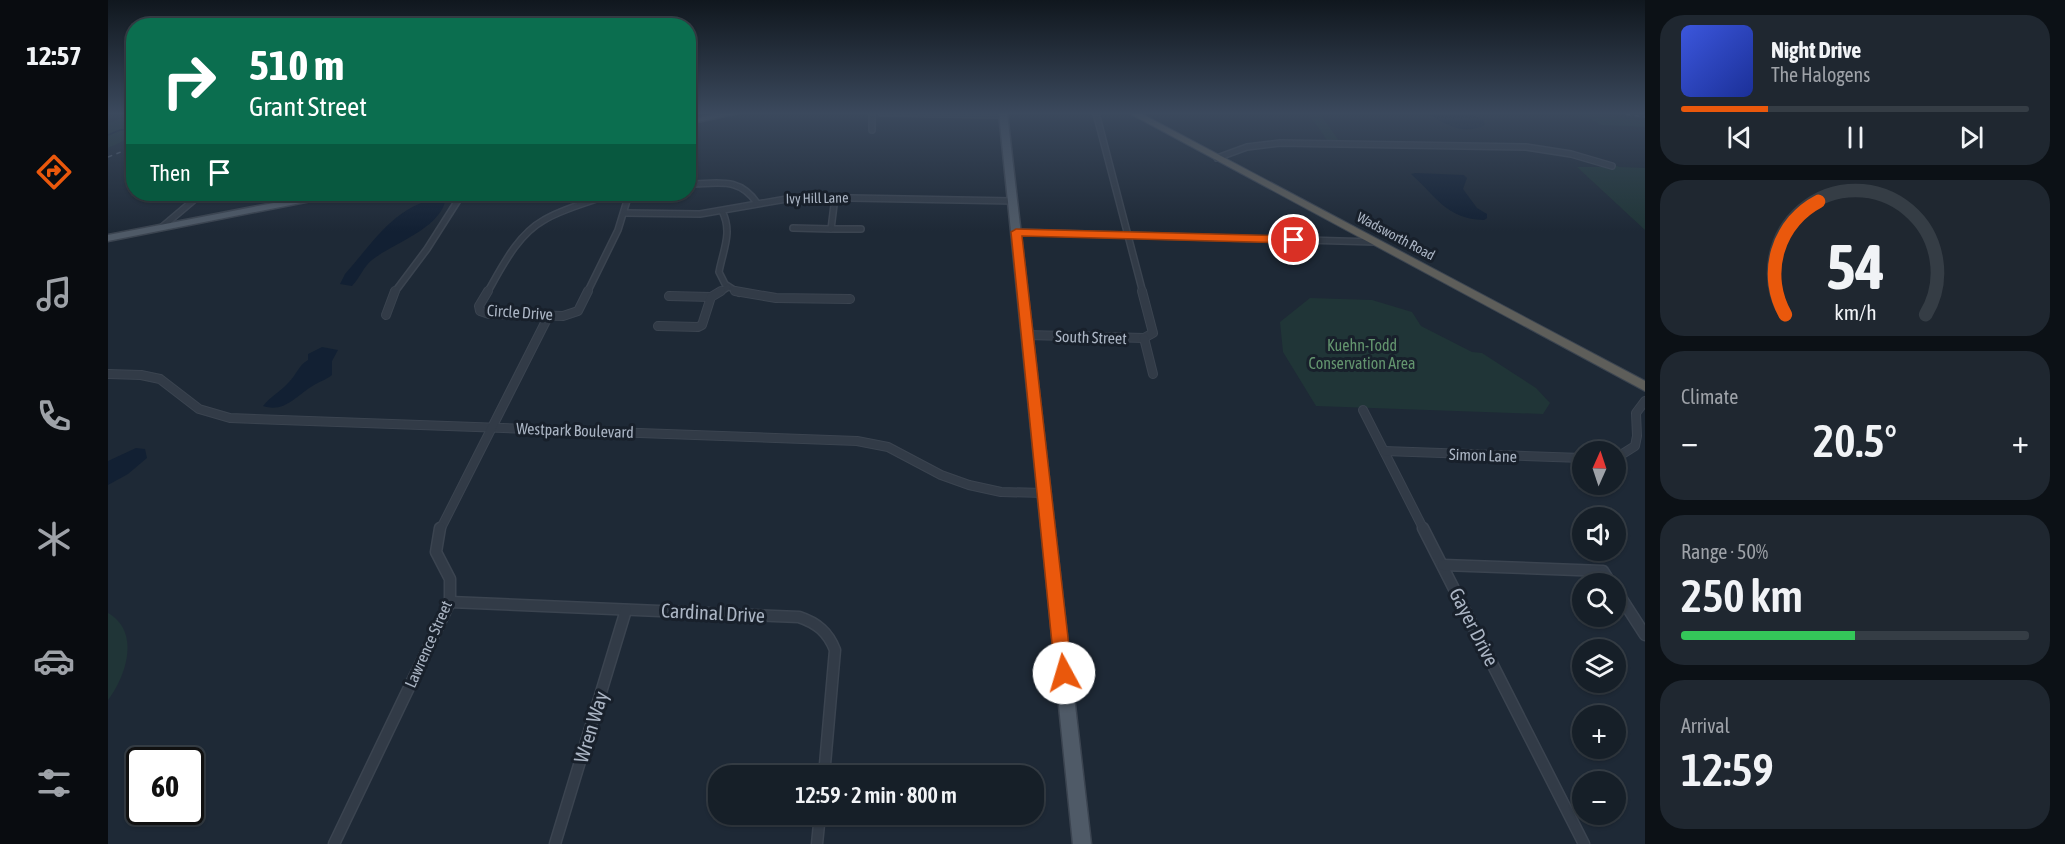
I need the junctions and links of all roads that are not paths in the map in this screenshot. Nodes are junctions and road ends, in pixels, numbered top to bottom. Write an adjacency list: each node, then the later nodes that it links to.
1 (1007, 152): 15 (main road)
2 (1106, 152): 24 (street)
3 (1207, 152): 6 (highway, Wadsworth Road)
4 (1232, 152): 6 (street)
5 (1561, 152): 7 (street)
6 (1217, 158): 26 (highway, Wadsworth Road)
7 (1612, 166)
8 (696, 184): 16 (street)
9 (835, 197): 15 (street, Ivy Hill Lane); 16 (street, Ivy Hill Lane); 21 (street)
10 (193, 201): 19 (street)
11 (295, 201): 19 (main road)
12 (457, 201): 31 (street)
13 (591, 201): 32 (street, Circle Drive)
14 (627, 201): 18 (street, Circle Drive)
15 (1013, 201): 23 (main road)
16 (757, 203): 17 (street, Ivy Hill Lane)
17 (722, 211): 18 (street, Ivy Hill Lane); 27 (street)
18 (624, 213): 32 (street, Circle Drive)
19 (162, 227): 25 (main road)
20 (793, 228): 21 (street)
21 (831, 229): 22 (street)
22 (861, 229)
23 (1016, 232): 24 (street); 34 (main road)
24 (1128, 235): 26 (street); 35 (street, South Street)
25 (108, 238)
26 (1376, 242): 38 (highway, Wadsworth Road)
27 (728, 287): 29 (street); 30 (street)
28 (669, 296): 29 (street)
29 (711, 297): 33 (street)
30 (850, 299)
31 (386, 315)
32 (549, 315): 41 (street, Lawrence Street)
33 (658, 326)
34 (1027, 335): 35 (street, South Street); 45 (main road)
35 (1144, 338): 37 (street)
36 (108, 374): 41 (street, Westpark Boulevard)
37 (1153, 374)
38 (1645, 387)
39 (1645, 401): 43 (street)
40 (1363, 410): 42 (street, Gayer Drive)
41 (492, 427): 45 (street, Westpark Boulevard); 48 (street, Lawrence Street)
42 (1384, 451): 44 (street, Simon Lane); 46 (street, Gayer Drive)
43 (1626, 455)
44 (1572, 458)
45 (1044, 494): 57 (main road)
46 (1443, 565): 47 (street); 58 (street, Gayer Drive)
47 (1604, 573)
48 (450, 602): 50 (street, Cardinal Drive); 54 (street, Lawrence Street)
49 (1626, 606): 51 (street)
50 (626, 610): 52 (street, Cardinal Drive); 55 (street, Wren Way)
51 (1645, 635)
52 (825, 765)
53 (819, 825): 56 (street)
54 (334, 844)
55 (555, 844)
56 (817, 844)
57 (1082, 844)
58 (1584, 844)

